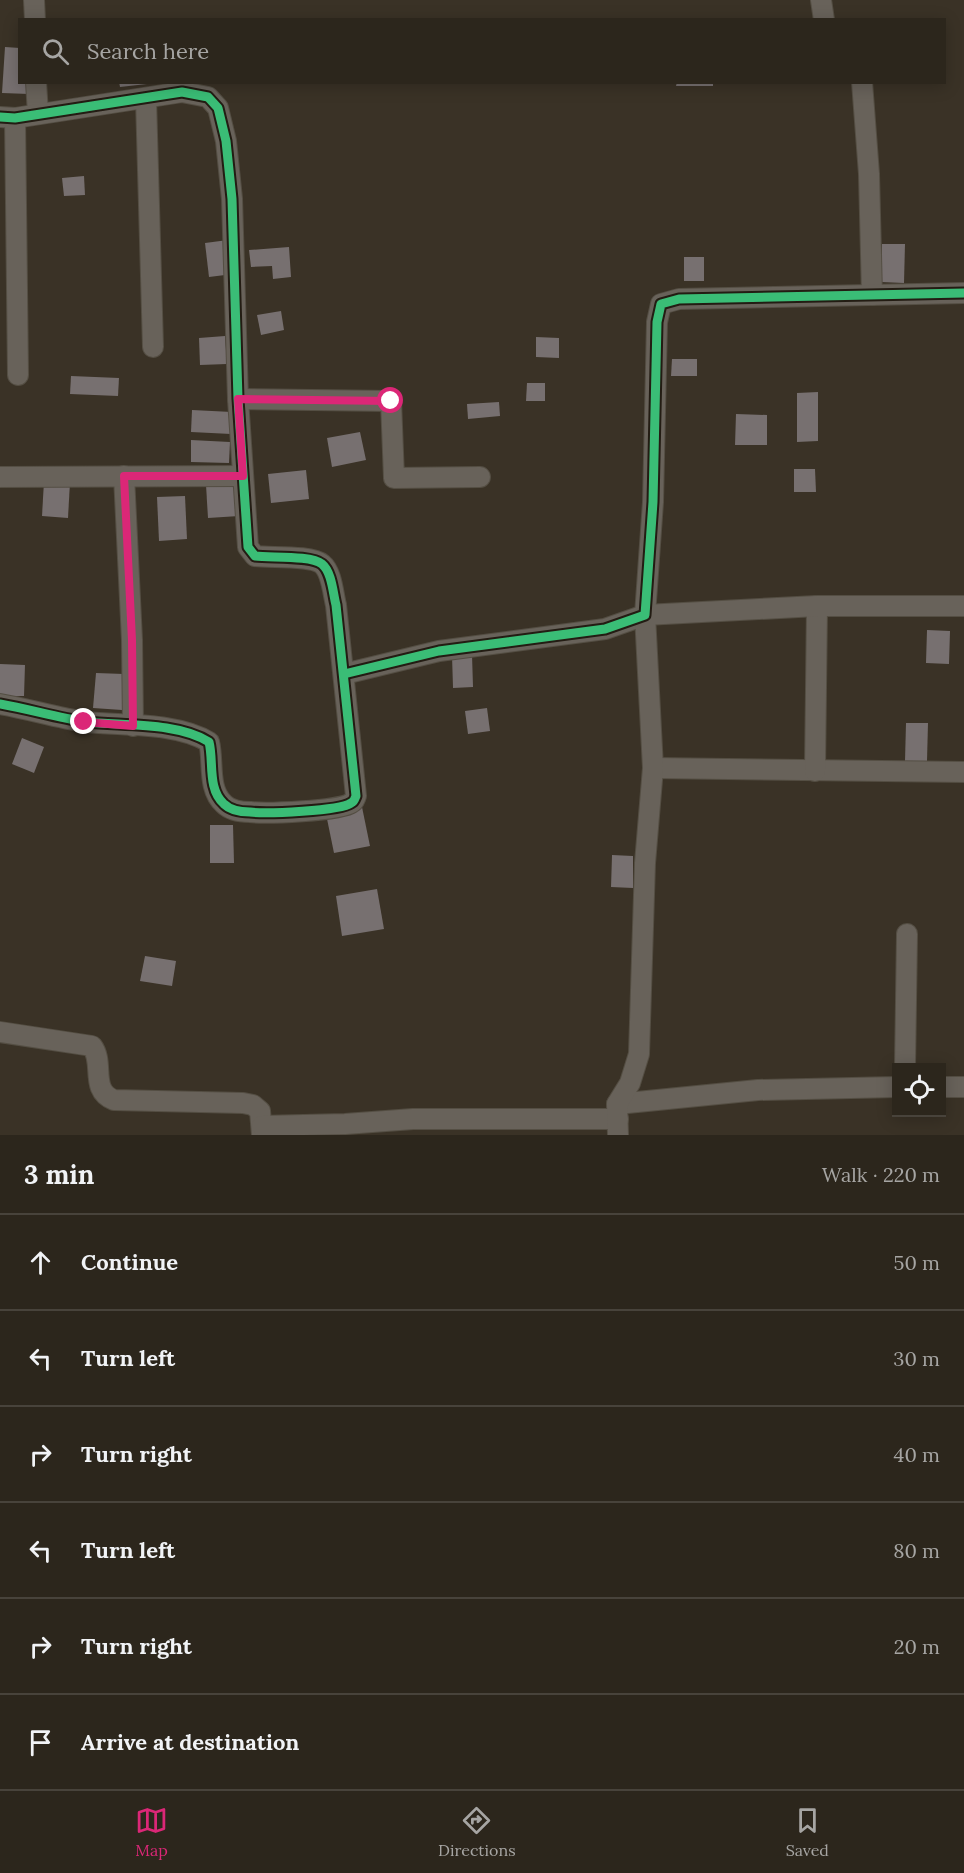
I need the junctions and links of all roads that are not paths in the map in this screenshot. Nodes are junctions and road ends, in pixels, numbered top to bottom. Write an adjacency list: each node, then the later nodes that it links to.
1 (34, 0): 3 (street)
2 (821, 0): 4 (street)
3 (35, 18)
4 (824, 18)
5 (36, 84): 8 (street)
6 (862, 84): 11 (street)
7 (146, 99): 8 (street); 12 (street); 14 (street)
8 (38, 114): 9 (street)
9 (8, 117): 13 (street)
10 (964, 293): 11 (street)
11 (872, 295): 21 (street)
12 (153, 347)
13 (18, 375)
14 (238, 399): 16 (street); 18 (street)
15 (124, 476): 16 (street); 17 (street); 24 (street)
16 (243, 476): 22 (street)
17 (0, 477)
18 (480, 477)
19 (817, 606): 20 (street); 21 (street); 26 (street)
20 (964, 606)
21 (645, 615): 22 (street); 25 (street)
22 (344, 674): 24 (street)
23 (0, 704): 24 (street)
24 (133, 726)
25 (653, 768): 26 (street); 34 (street)
26 (815, 771): 27 (street)
27 (964, 772)
28 (907, 934): 30 (street)
29 (0, 1032): 35 (street)
30 (905, 1063)
31 (892, 1087): 34 (street)
32 (946, 1087): 33 (street)
33 (964, 1087)
34 (618, 1119): 35 (street)
35 (262, 1130)

